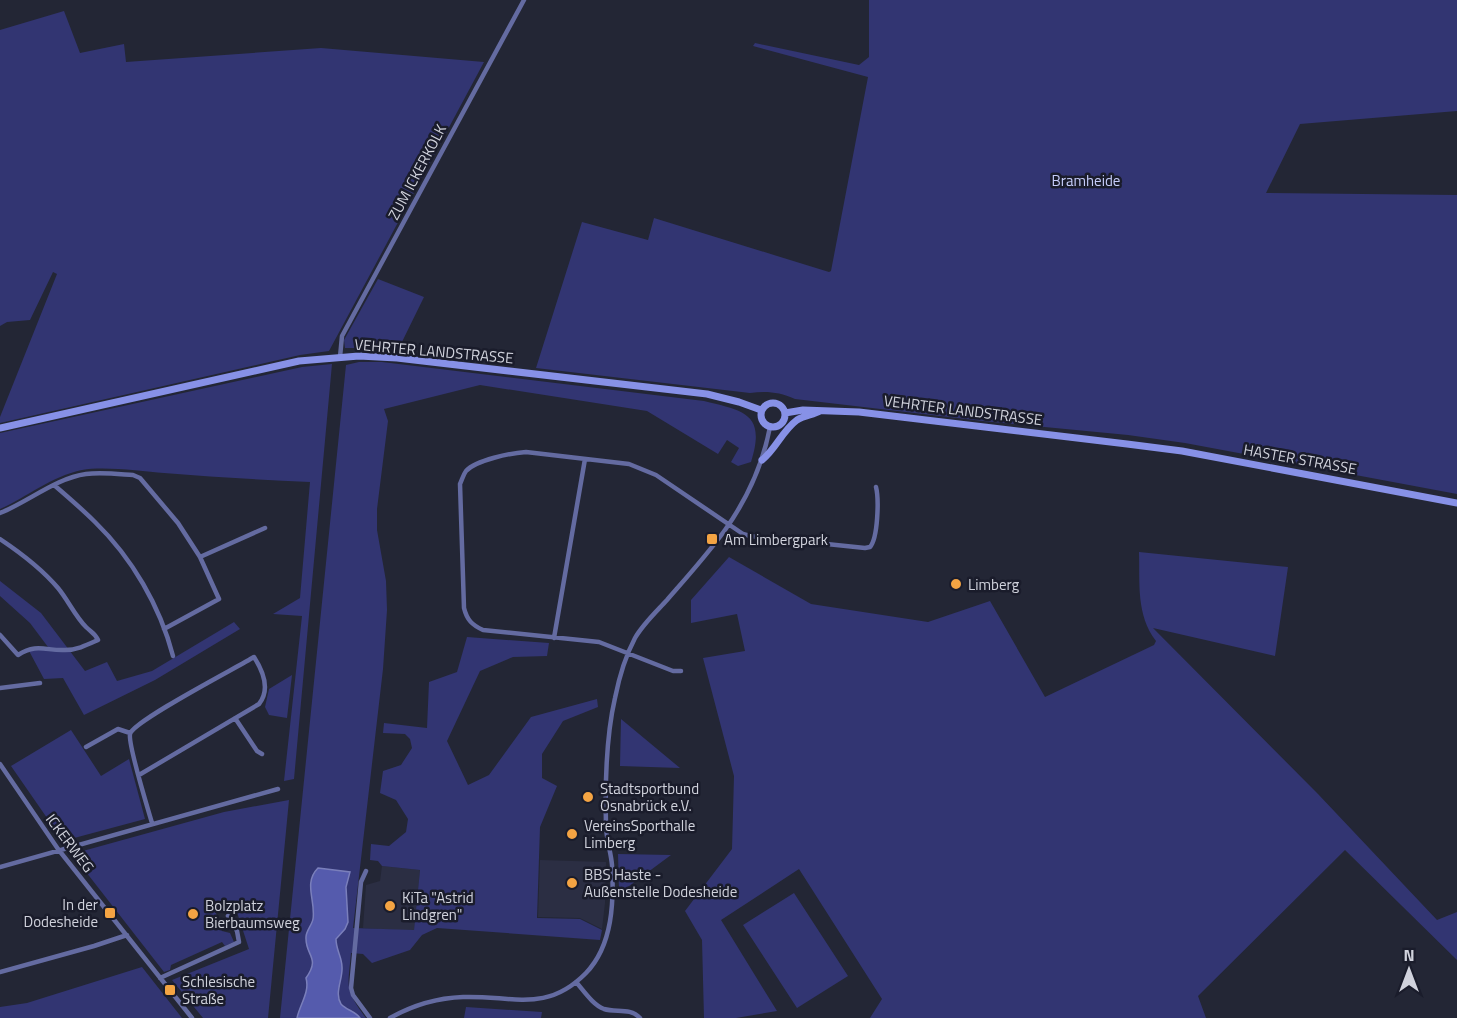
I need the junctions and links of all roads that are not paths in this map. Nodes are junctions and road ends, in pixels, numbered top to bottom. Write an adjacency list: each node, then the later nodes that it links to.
1 (524, 0): 2 (street, ZUM ICKERKOLK)
2 (340, 357): 3 (main road, VEHRTER LANDSTRASSE); 7 (main road, VEHRTER LANDSTRASSE)
3 (761, 410): 5 (main road); 6 (main road)
4 (822, 410): 5 (main road, VEHRTER LANDSTRASSE); 8 (main road, VEHRTER LANDSTRASSE); 10 (main road)
5 (785, 413): 6 (main road)
6 (770, 427): 10 (street)
7 (0, 428)
8 (1137, 448): 13 (main road, HASTER STRASSE)
9 (585, 459): 15 (street); 21 (street); 21 (street)
10 (762, 460): 15 (street)
11 (54, 485): 14 (street); 18 (street); 19 (street)
12 (876, 487): 15 (street)
13 (1457, 502)
14 (0, 513)
15 (729, 525): 22 (street)
16 (265, 528): 18 (street)
17 (0, 539): 20 (street)
18 (200, 557): 19 (street)
19 (165, 629): 23 (street)
20 (0, 635)
21 (554, 638): 22 (street)
22 (628, 654): 24 (street); 43 (street)
23 (173, 656)
24 (681, 671)
25 (40, 683): 26 (street)
26 (0, 688)
27 (235, 718): 28 (street); 30 (street); 33 (street)
28 (130, 733): 29 (street); 33 (street)
29 (86, 747)
30 (262, 754)
31 (0, 764): 32 (street, ICKERWEG)
32 (3, 774): 36 (street, ICKERWEG)
33 (139, 775): 35 (street)
34 (278, 789): 35 (street)
35 (152, 823): 36 (street)
36 (58, 849): 37 (street); 40 (street, ICKERWEG)
37 (0, 867)
38 (366, 871): 45 (street)
39 (228, 916): 42 (street)
40 (127, 935): 41 (street); 42 (street, ICKERWEG)
41 (0, 972)
42 (160, 978): 44 (street, ICKERWEG)
43 (576, 982): 46 (street); 47 (street)
44 (192, 1018)
45 (370, 1018)
46 (390, 1018)
47 (640, 1018)

